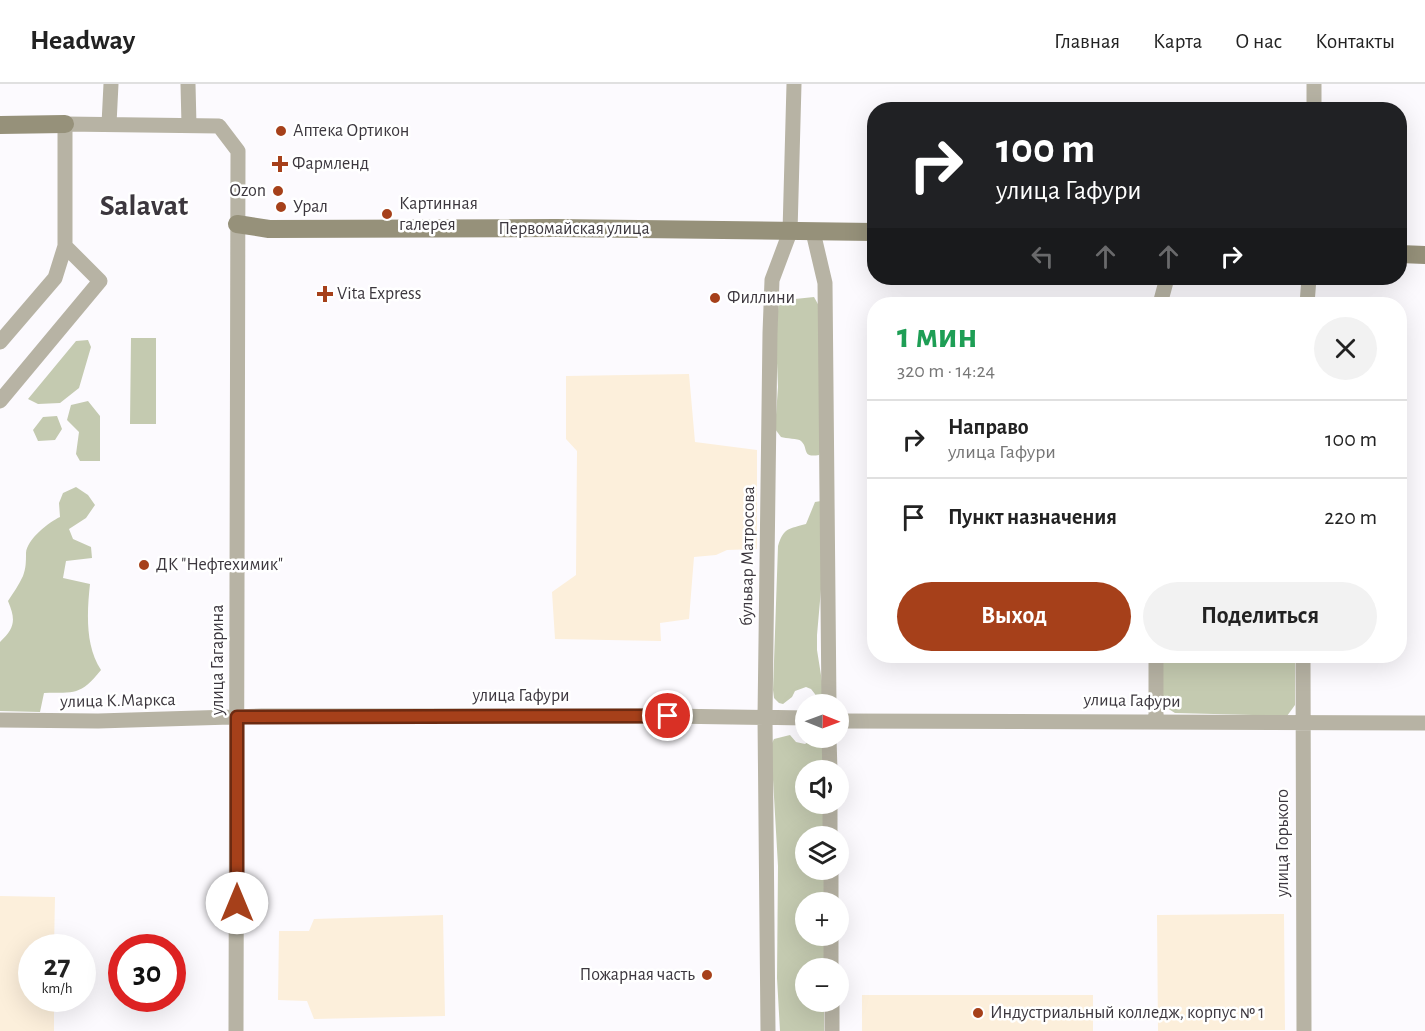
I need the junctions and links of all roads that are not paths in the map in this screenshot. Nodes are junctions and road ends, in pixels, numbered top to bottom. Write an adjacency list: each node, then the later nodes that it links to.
1 (111, 84): 7 (street)
2 (188, 84): 9 (street)
3 (794, 84): 11 (street, бульвар Матросова)
4 (1314, 84): 5 (street)
5 (1314, 102)
6 (65, 124): 7 (street); 8 (street); 14 (street)
7 (110, 124): 9 (street)
8 (0, 125)
9 (189, 125): 10 (street, улица Гагарина)
10 (237, 224): 11 (street, Первомайская улица); 22 (street, улица Гагарина)
11 (790, 232): 12 (street, Первомайская улица); 23 (street, бульвар Матросова)
12 (813, 232): 13 (street, Первомайская улица); 21 (street)
13 (867, 232)
14 (65, 246): 17 (street); 18 (street)
15 (1407, 254): 16 (street)
16 (1425, 255)
17 (0, 342)
18 (0, 401)
19 (1156, 663): 26 (street)
20 (1303, 663): 28 (street, улица Горького)
21 (829, 694)
22 (237, 717): 23 (street, улица Гафури); 25 (street, улица К.Маркса); 31 (street, улица Гагарина)
23 (765, 717): 24 (street, улица Гафури); 32 (street, бульвар Матросова)
24 (795, 718)
25 (0, 720)
26 (1156, 720): 27 (street, улица Гафури); 28 (street, улица Гафури)
27 (849, 721)
28 (1302, 723): 29 (street, улица Гафури); 34 (street, улица Горького)
29 (1425, 723)
30 (832, 1012): 33 (street)
31 (236, 1031)
32 (768, 1031)
33 (832, 1031)
34 (1304, 1031)

